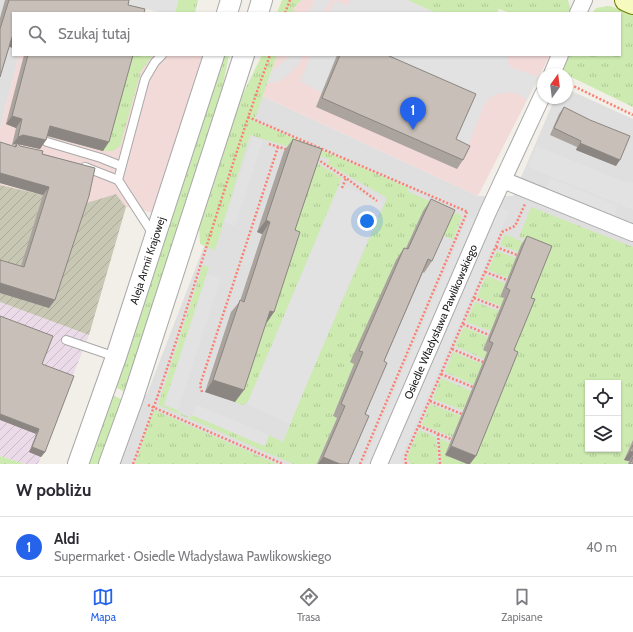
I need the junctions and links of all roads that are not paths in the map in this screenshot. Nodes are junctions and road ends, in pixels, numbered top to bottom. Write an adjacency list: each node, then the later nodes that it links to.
1 (228, 0): 7 (lane)
2 (231, 0): 8 (street)
3 (262, 0): 9 (street)
4 (584, 0): 10 (street)
5 (626, 0): 6 (main road)
6 (633, 3)
7 (220, 12)
8 (227, 12)
9 (258, 12)
10 (578, 12)
11 (161, 56): 19 (lane)
12 (214, 56): 23 (street, Aleja Armii Krajowej)
13 (244, 56): 27 (street)
14 (560, 56): 15 (street)
15 (555, 68)
16 (538, 104): 21 (street, Osiedle Władysława Pawlikowskiego)
17 (47, 142): 19 (lane)
18 (79, 165): 20 (lane)
19 (121, 166): 20 (lane)
20 (118, 180): 23 (lane)
21 (503, 180): 22 (street); 28 (street, Osiedle Władysława Pawlikowskiego)
22 (633, 233)
23 (155, 237): 25 (street, Aleja Armii Krajowej)
24 (66, 340): 25 (lane)
25 (116, 357): 26 (street, Aleja Armii Krajowej)
26 (78, 464)
27 (109, 464)
28 (379, 464)

